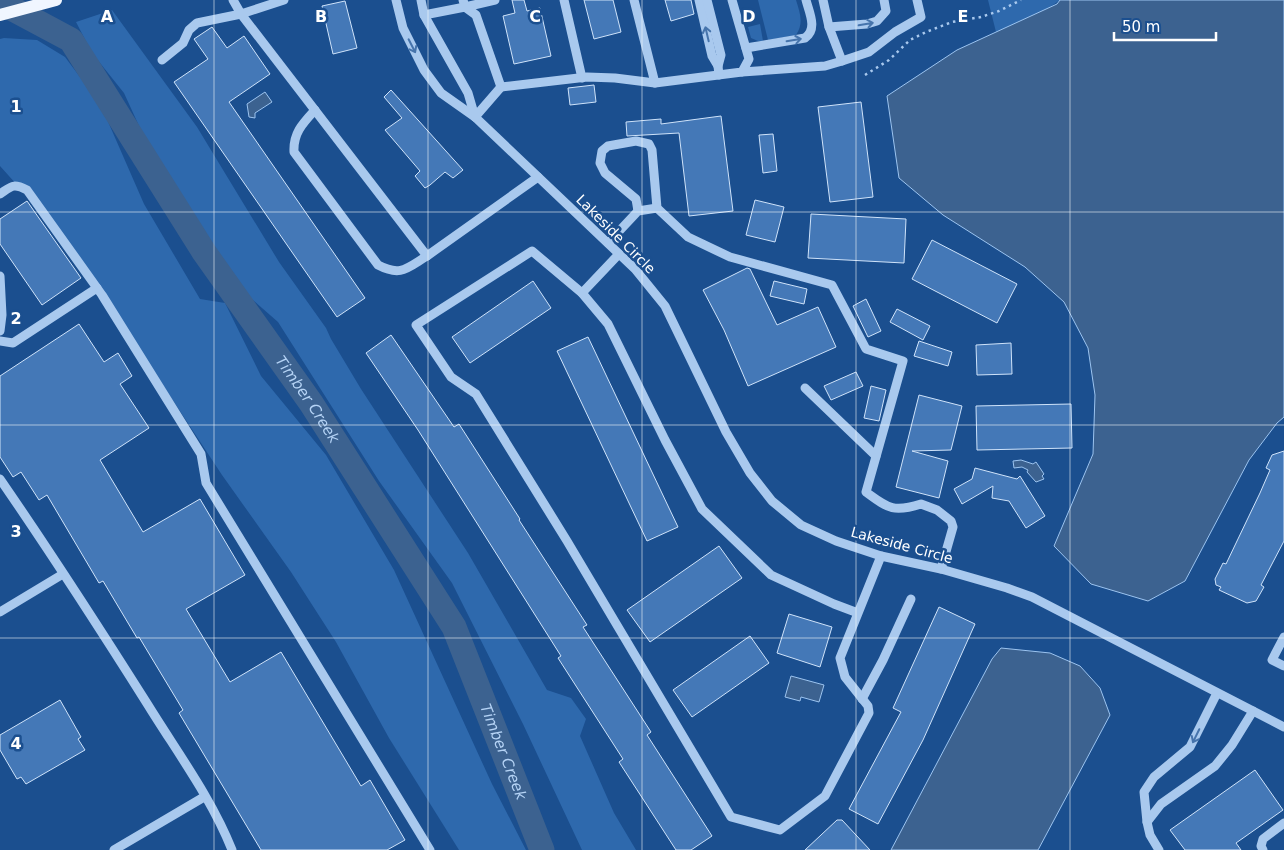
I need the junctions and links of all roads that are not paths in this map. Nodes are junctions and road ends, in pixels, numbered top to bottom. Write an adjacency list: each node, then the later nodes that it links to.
1 (56, 0): 17 (main road)
2 (233, 0): 18 (street)
3 (284, 0): 18 (street)
4 (396, 0): 30 (street, Lakeside Circle, one-way to 30)
5 (420, 0): 19 (street)
6 (495, 0): 16 (street)
7 (564, 0): 26 (street)
8 (634, 0): 27 (street)
9 (698, 0): 24 (street, one-way to 9)
10 (707, 0): 24 (street)
11 (732, 0): 21 (street)
12 (806, 0): 21 (street, one-way to 12)
13 (822, 0): 20 (street)
14 (884, 0): 20 (street, one-way to 14)
15 (917, 0): 23 (street)
16 (464, 4): 19 (street); 28 (street)
17 (0, 14)
18 (241, 14): 22 (street); 29 (street)
19 (424, 15): 30 (street)
20 (830, 27): 23 (street)
21 (746, 48): 25 (street)
22 (162, 60)
23 (842, 61): 25 (street)
24 (719, 70): 25 (street); 27 (street)
25 (742, 72)
26 (582, 78): 27 (street); 28 (street)
27 (655, 83)
28 (501, 86): 30 (street)
29 (315, 110): 37 (street); 37 (street)
30 (475, 117): 31 (street, Lakeside Circle)
31 (538, 177): 35 (street, Lakeside Circle); 37 (street)
32 (0, 194): 39 (street)
33 (657, 208): 34 (street); 34 (street); 44 (street)
34 (638, 211): 35 (street)
35 (608, 243): 36 (street, Lakeside Circle)
36 (619, 254): 40 (street); 46 (street, Lakeside Circle)
37 (427, 256)
38 (0, 276): 41 (street)
39 (97, 288): 42 (street); 63 (street)
40 (582, 293): 51 (street); 55 (street)
41 (0, 331)
42 (0, 341)
43 (805, 388): 44 (street)
44 (876, 456): 47 (street)
45 (0, 479): 48 (street)
46 (881, 556): 47 (street, Lakeside Circle); 51 (street)
47 (941, 569): 54 (street, Lakeside Circle)
48 (63, 574): 50 (street); 58 (street)
49 (911, 600): 55 (street)
50 (0, 612)
51 (858, 613): 55 (street)
52 (1284, 637): 53 (street)
53 (1284, 666)
54 (1217, 692): 56 (street, Lakeside Circle); 59 (street, one-way to 59)
55 (862, 699)
56 (1253, 711): 57 (street, Lakeside Circle); 59 (street)
57 (1284, 727)
58 (204, 797): 61 (street); 62 (street)
59 (1147, 822): 64 (street)
60 (1284, 823): 65 (street)
61 (114, 850)
62 (232, 850)
63 (430, 850)
64 (1159, 850)
65 (1263, 850)

